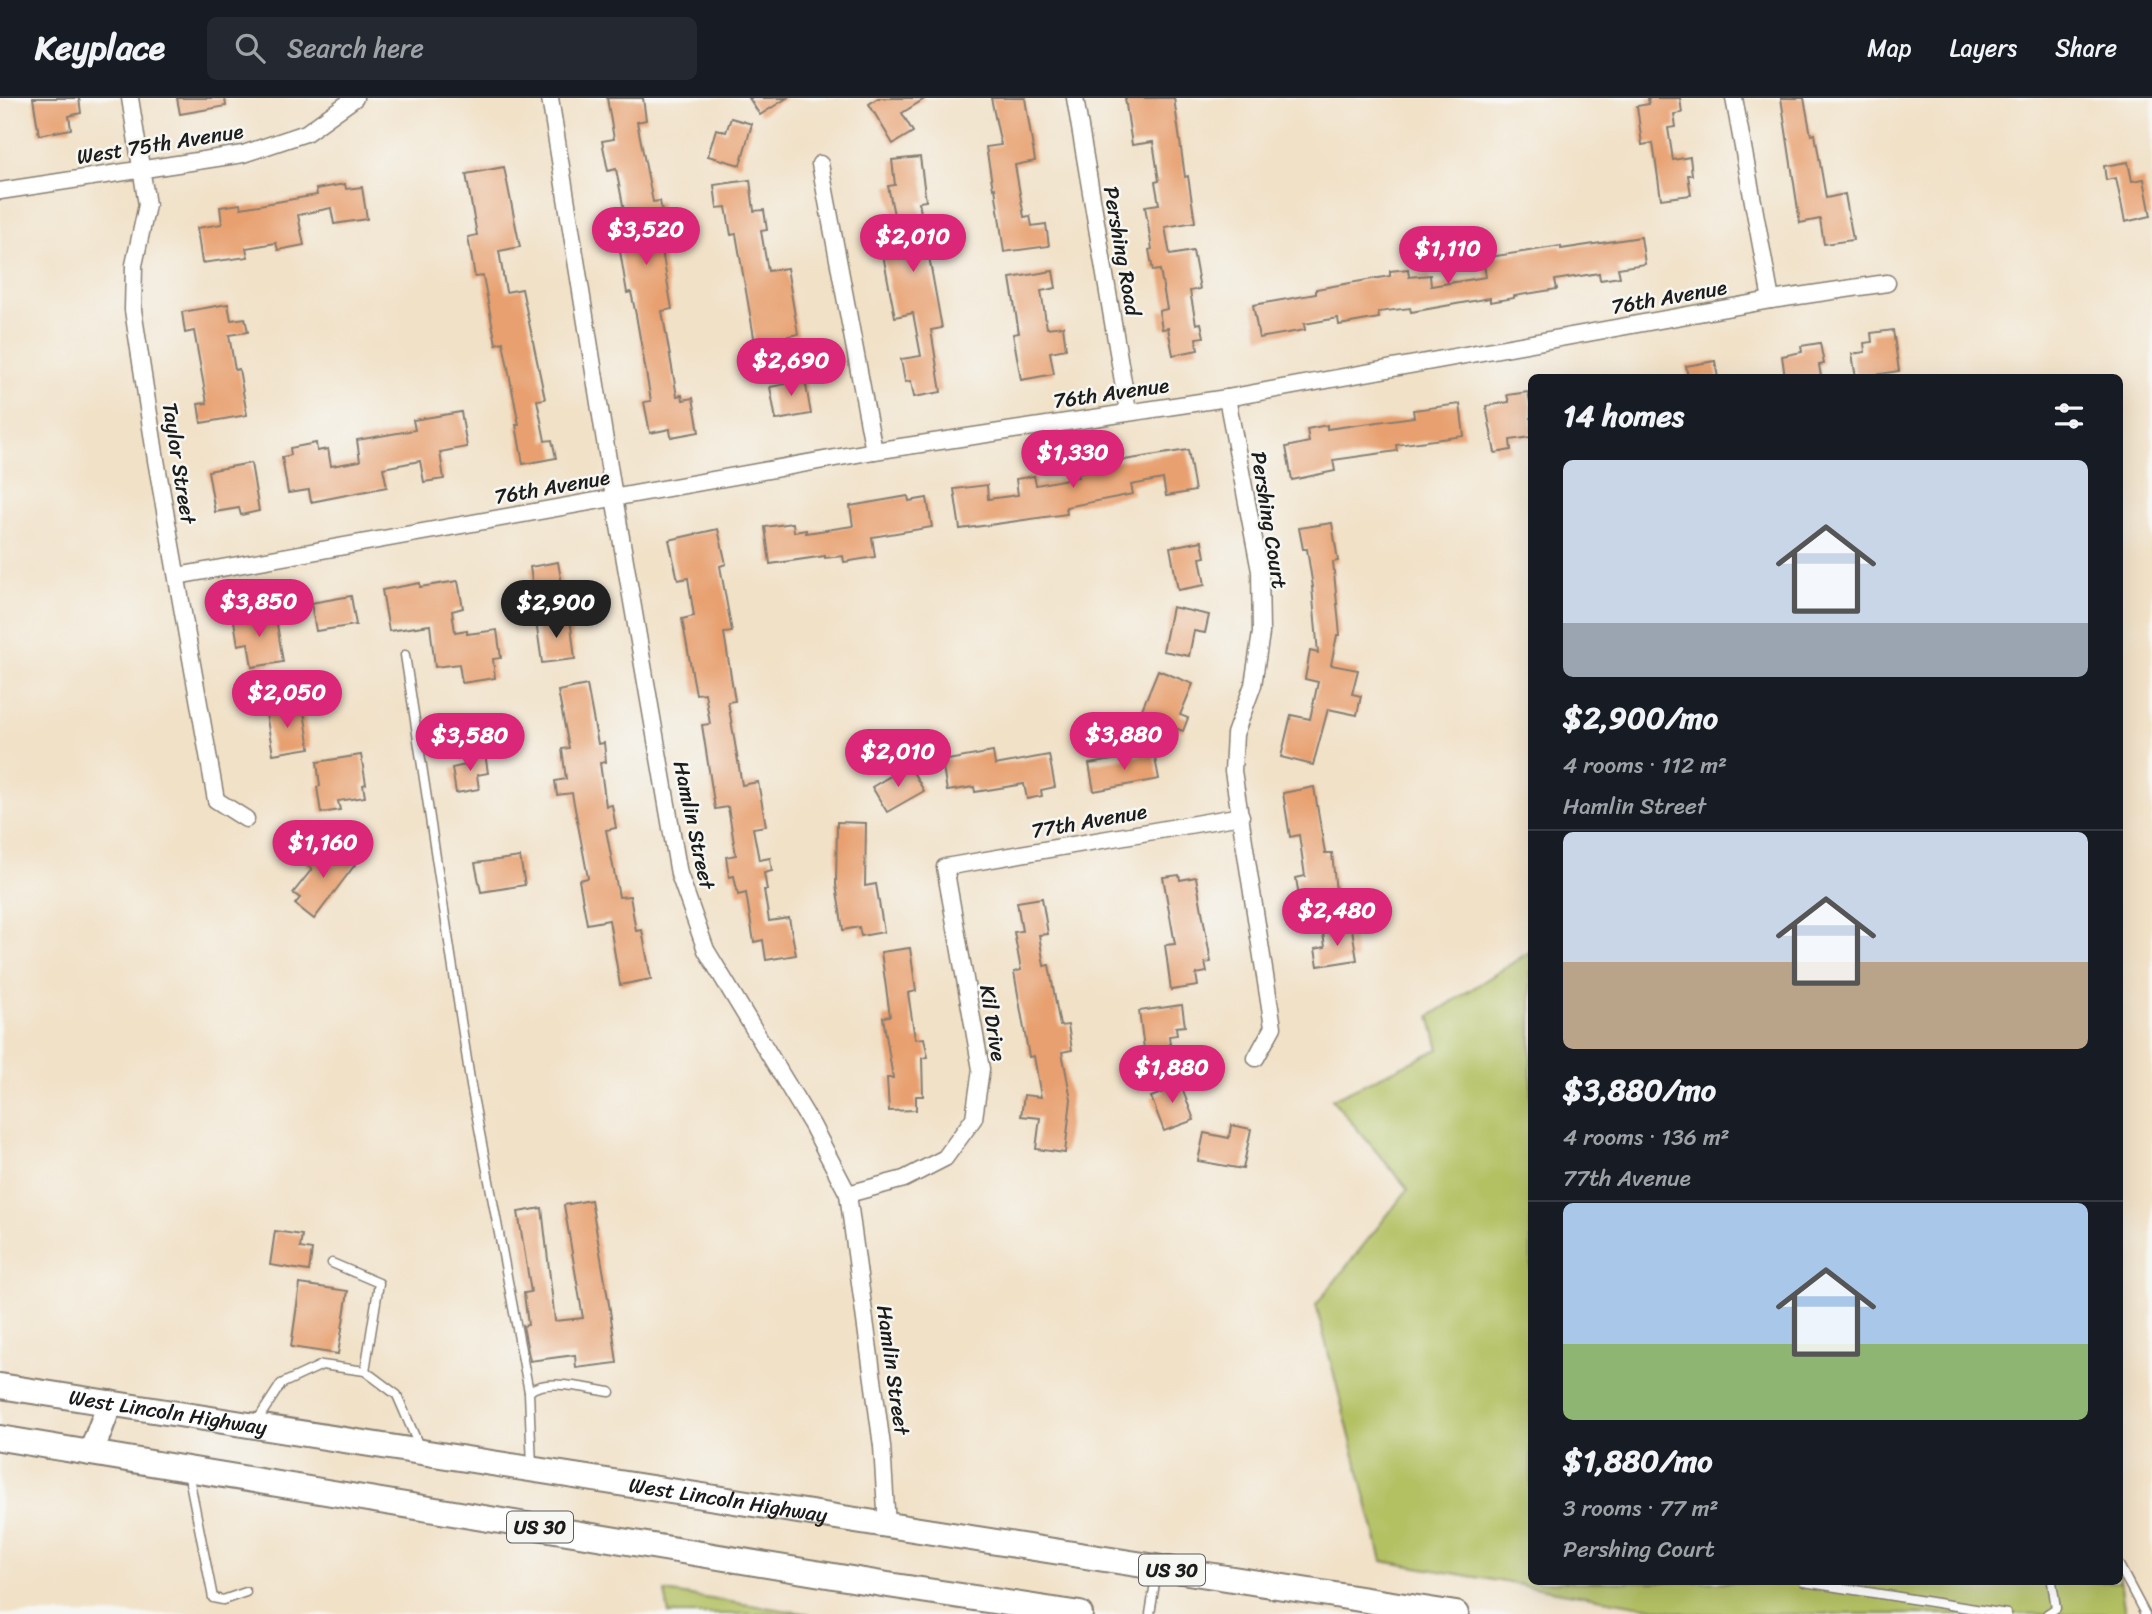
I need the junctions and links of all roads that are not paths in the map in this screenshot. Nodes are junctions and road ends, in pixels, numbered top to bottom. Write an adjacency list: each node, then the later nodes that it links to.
1 (130, 98): 7 (street, Taylor Street)
2 (355, 98): 7 (street, West 75th Avenue)
3 (550, 98): 14 (street, Hamlin Street)
4 (1075, 98): 12 (street, Pershing Road)
5 (1734, 98): 10 (street)
6 (820, 164): 13 (street)
7 (142, 169): 8 (street, West 75th Avenue); 15 (street, Taylor Street)
8 (0, 191)
9 (1887, 282): 10 (street, 76th Avenue)
10 (1771, 300): 11 (street, 76th Avenue)
11 (1227, 398): 12 (street, 76th Avenue); 17 (street, Pershing Court)
12 (1128, 411): 13 (street, 76th Avenue)
13 (874, 451): 14 (street, 76th Avenue)
14 (614, 498): 15 (street, 76th Avenue); 21 (street, Hamlin Street)
15 (177, 576): 18 (street, Taylor Street)
16 (405, 656): 25 (lane)
17 (1241, 816): 19 (street, 77th Avenue); 20 (street, Pershing Court)
18 (246, 818)
19 (945, 867): 21 (street, Kil Drive)
20 (1256, 1058)
21 (848, 1194): 34 (street, Hamlin Street)
22 (332, 1263): 23 (lane)
23 (365, 1371): 28 (lane); 30 (lane)
24 (0, 1386): 27 (main road, West Lincoln Highway / US 30)
25 (529, 1392): 26 (lane); 33 (lane)
26 (610, 1392)
27 (110, 1403): 28 (main road, West Lincoln Highway / US 30); 31 (main road)
28 (254, 1426): 30 (main road, West Lincoln Highway / US 30)
29 (0, 1438): 31 (main road, US 30)
30 (422, 1452): 33 (main road, West Lincoln Highway / US 30)
31 (91, 1453): 32 (main road, US 30)
32 (187, 1469): 39 (lane); 40 (main road, US 30)
33 (532, 1470): 34 (main road, West Lincoln Highway / US 30)
34 (887, 1526): 35 (main road, West Lincoln Highway / US 30)
35 (1157, 1568): 41 (lane); 42 (main road, West Lincoln Highway / US 30)
36 (2123, 1573): 45 (lane)
37 (1823, 1585): 43 (lane)
38 (2052, 1585): 44 (lane)
39 (246, 1592)
40 (1080, 1614)
41 (1150, 1614)
42 (1456, 1614)
43 (2007, 1614)
44 (2047, 1614)
45 (2145, 1614)

